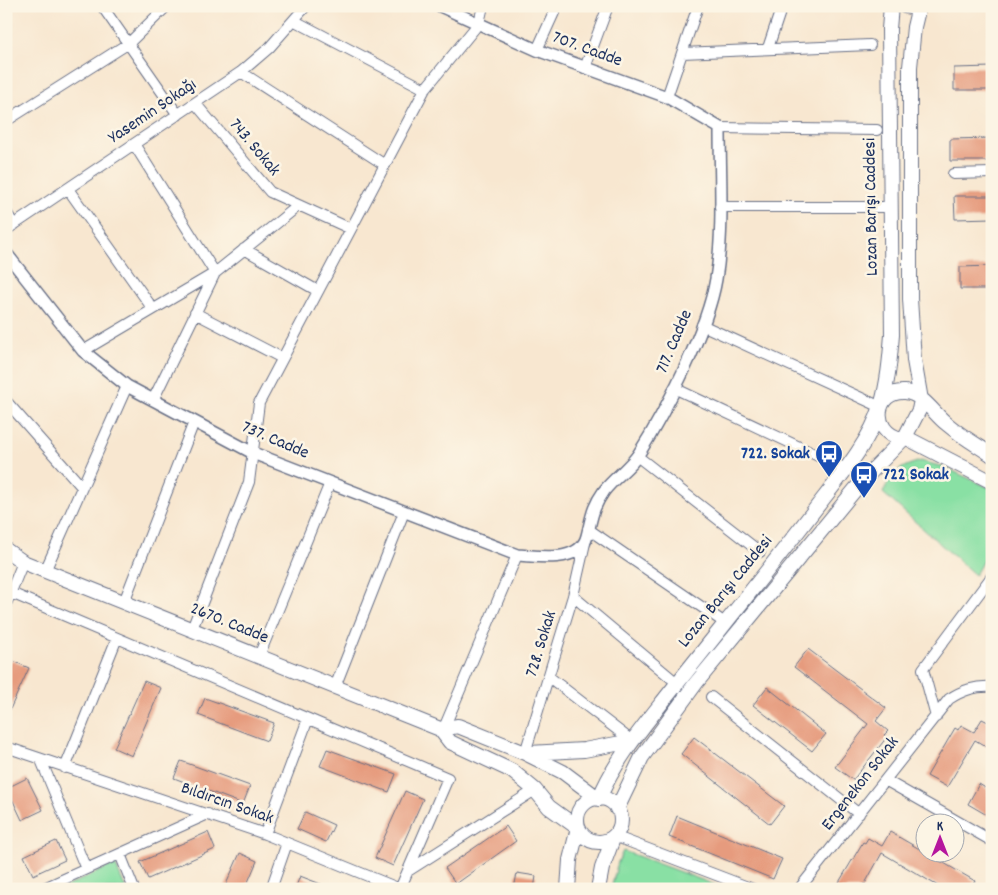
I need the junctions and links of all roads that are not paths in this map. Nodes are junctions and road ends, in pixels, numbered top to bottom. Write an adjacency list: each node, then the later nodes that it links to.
1 (102, 6): 14 (street)
2 (167, 6): 14 (street)
3 (306, 6): 12 (street, Yasemin Sokağı)
4 (440, 6): 13 (street, 707. Cadde)
5 (484, 6): 13 (street)
6 (557, 6): 17 (street)
7 (608, 6): 19 (street)
8 (698, 6): 18 (street)
9 (782, 6): 16 (street)
10 (891, 6): 35 (main road, Lozan Barışı Caddesi)
11 (914, 7): 51 (main road, Lozan Barışı Caddesi)
12 (295, 21): 20 (street, Yasemin Sokağı); 21 (street)
13 (478, 23): 17 (street, 707. Cadde); 21 (street)
14 (129, 43): 24 (street); 25 (street)
15 (870, 44): 16 (street)
16 (768, 48): 18 (street)
17 (537, 50): 19 (street, 707. Cadde)
18 (682, 53): 22 (street)
19 (585, 68): 22 (street, 707. Cadde)
20 (241, 72): 23 (street, Yasemin Sokağı); 29 (street)
21 (425, 90): 29 (street)
22 (667, 97): 26 (street, 707. Cadde)
23 (195, 104): 24 (street, Yasemin Sokağı); 33 (street, 743. Sokak)
24 (178, 115): 28 (street, Yasemin Sokağı)
25 (6, 121)
26 (720, 128): 27 (street); 34 (street, 717. Cadde)
27 (877, 130)
28 (134, 144): 32 (street, Yasemin Sokağı); 41 (street)
29 (385, 165): 38 (street)
30 (992, 173): 31 (street)
31 (953, 174)
32 (68, 189): 37 (street, Yasemin Sokağı); 43 (street)
33 (298, 206): 38 (street, 743. Sokak); 39 (street)
34 (720, 207): 35 (street); 45 (street, 717. Cadde)
35 (891, 207): 53 (main road, Lozan Barışı Caddesi)
36 (6, 212): 37 (street)
37 (10, 227)
38 (350, 230): 42 (street)
39 (244, 249): 41 (street); 42 (street)
40 (6, 253): 46 (street, 737. Cadde)
41 (215, 273): 43 (street); 44 (street)
42 (318, 291): 47 (street)
43 (153, 309): 46 (street)
44 (195, 313): 47 (street); 50 (street)
45 (702, 326): 49 (street, 717. Cadde); 53 (street)
46 (83, 350): 48 (street, 737. Cadde)
47 (282, 358): 56 (street)
48 (127, 386): 50 (street, 737. Cadde); 62 (street)
49 (674, 388): 58 (street, 717. Cadde); 59 (street)
50 (153, 400): 54 (street, 737. Cadde)
51 (922, 400): 53 (main road, Lozan Barışı Caddesi); 55 (main road, Lozan Barışı Caddesi); 57 (main road)
52 (6, 401): 62 (street)
53 (881, 407): 55 (main road, Lozan Barışı Caddesi); 59 (main road, Lozan Barışı Caddesi)
54 (194, 422): 56 (street, 737. Cadde); 74 (street)
55 (905, 437): 60 (main road); 96 (main road, Lozan Barışı Caddesi)
56 (253, 453): 61 (street, 737. Cadde); 77 (street)
57 (992, 455)
58 (637, 456): 64 (street, 717. Cadde); 67 (street)
59 (846, 469): 76 (main road, Lozan Barışı Caddesi)
60 (992, 482)
61 (330, 483): 63 (street, 737. Cadde); 79 (street)
62 (82, 487): 70 (street)
63 (404, 512): 68 (street, 737. Cadde); 82 (street)
64 (588, 529): 65 (street, 717. Cadde); 76 (street)
65 (584, 544): 68 (street, 737. Cadde); 73 (street, 728. Sokak)
66 (6, 550): 69 (main road, 2670. Cadde)
67 (760, 552)
68 (517, 555): 87 (street)
69 (23, 562): 70 (main road, 2670. Cadde); 72 (street)
70 (45, 570): 74 (main road, 2670. Cadde)
71 (992, 576): 85 (street)
72 (11, 593): 75 (street); 78 (street)
73 (574, 596): 80 (street, 728. Sokak); 81 (street)
74 (124, 602): 77 (main road, 2670. Cadde)
75 (6, 604)
76 (724, 622): 81 (main road, Lozan Barışı Caddesi)
77 (192, 630): 79 (main road, 2670. Cadde)
78 (117, 638): 86 (street); 92 (street)
79 (259, 656): 82 (main road, 2670. Cadde)
80 (549, 677): 88 (street); 90 (street, 728. Sokak)
81 (677, 684): 88 (main road, Lozan Barışı Caddesi)
82 (335, 687): 87 (main road, 2670. Cadde)
83 (992, 687): 85 (street, Ergenekon Sokak)
84 (711, 697): 98 (street)
85 (936, 717): 93 (street, Ergenekon Sokak)
86 (308, 719): 100 (street); 106 (street)
87 (442, 728): 90 (main road, 2670. Cadde); 94 (main road, 2670. Cadde)
88 (632, 741): 90 (main road); 95 (main road, Lozan Barışı Caddesi)
89 (6, 748): 91 (street, Bıldırcın Sokak)
90 (525, 754): 95 (main road, 2670. Cadde)
91 (41, 760): 92 (street, Bıldırcın Sokak); 105 (street)
92 (65, 768): 97 (street, Bıldırcın Sokak)
93 (885, 780): 98 (street, Ergenekon Sokak); 102 (street)
94 (535, 790): 99 (main road, 2670. Cadde); 106 (street)
95 (599, 799): 96 (main road); 99 (main road)
96 (618, 809): 101 (main road)
97 (208, 814): 100 (street, Bıldırcın Sokak); 104 (street)
98 (858, 814): 114 (street, Ergenekon Sokak)
99 (578, 828): 101 (main road); 111 (main road)
100 (266, 834): 103 (street, Bıldırcın Sokak)
101 (614, 836): 112 (main road); 113 (street)
102 (992, 840)
103 (287, 842): 109 (street); 110 (street, Bıldırcın Sokak)
104 (120, 854): 105 (street); 108 (street)
105 (86, 869): 107 (street)
106 (407, 871): 110 (street)
107 (42, 889)
108 (134, 889)
109 (271, 889)
110 (400, 889)
111 (568, 889)
112 (598, 889)
113 (753, 889)
114 (799, 889)

